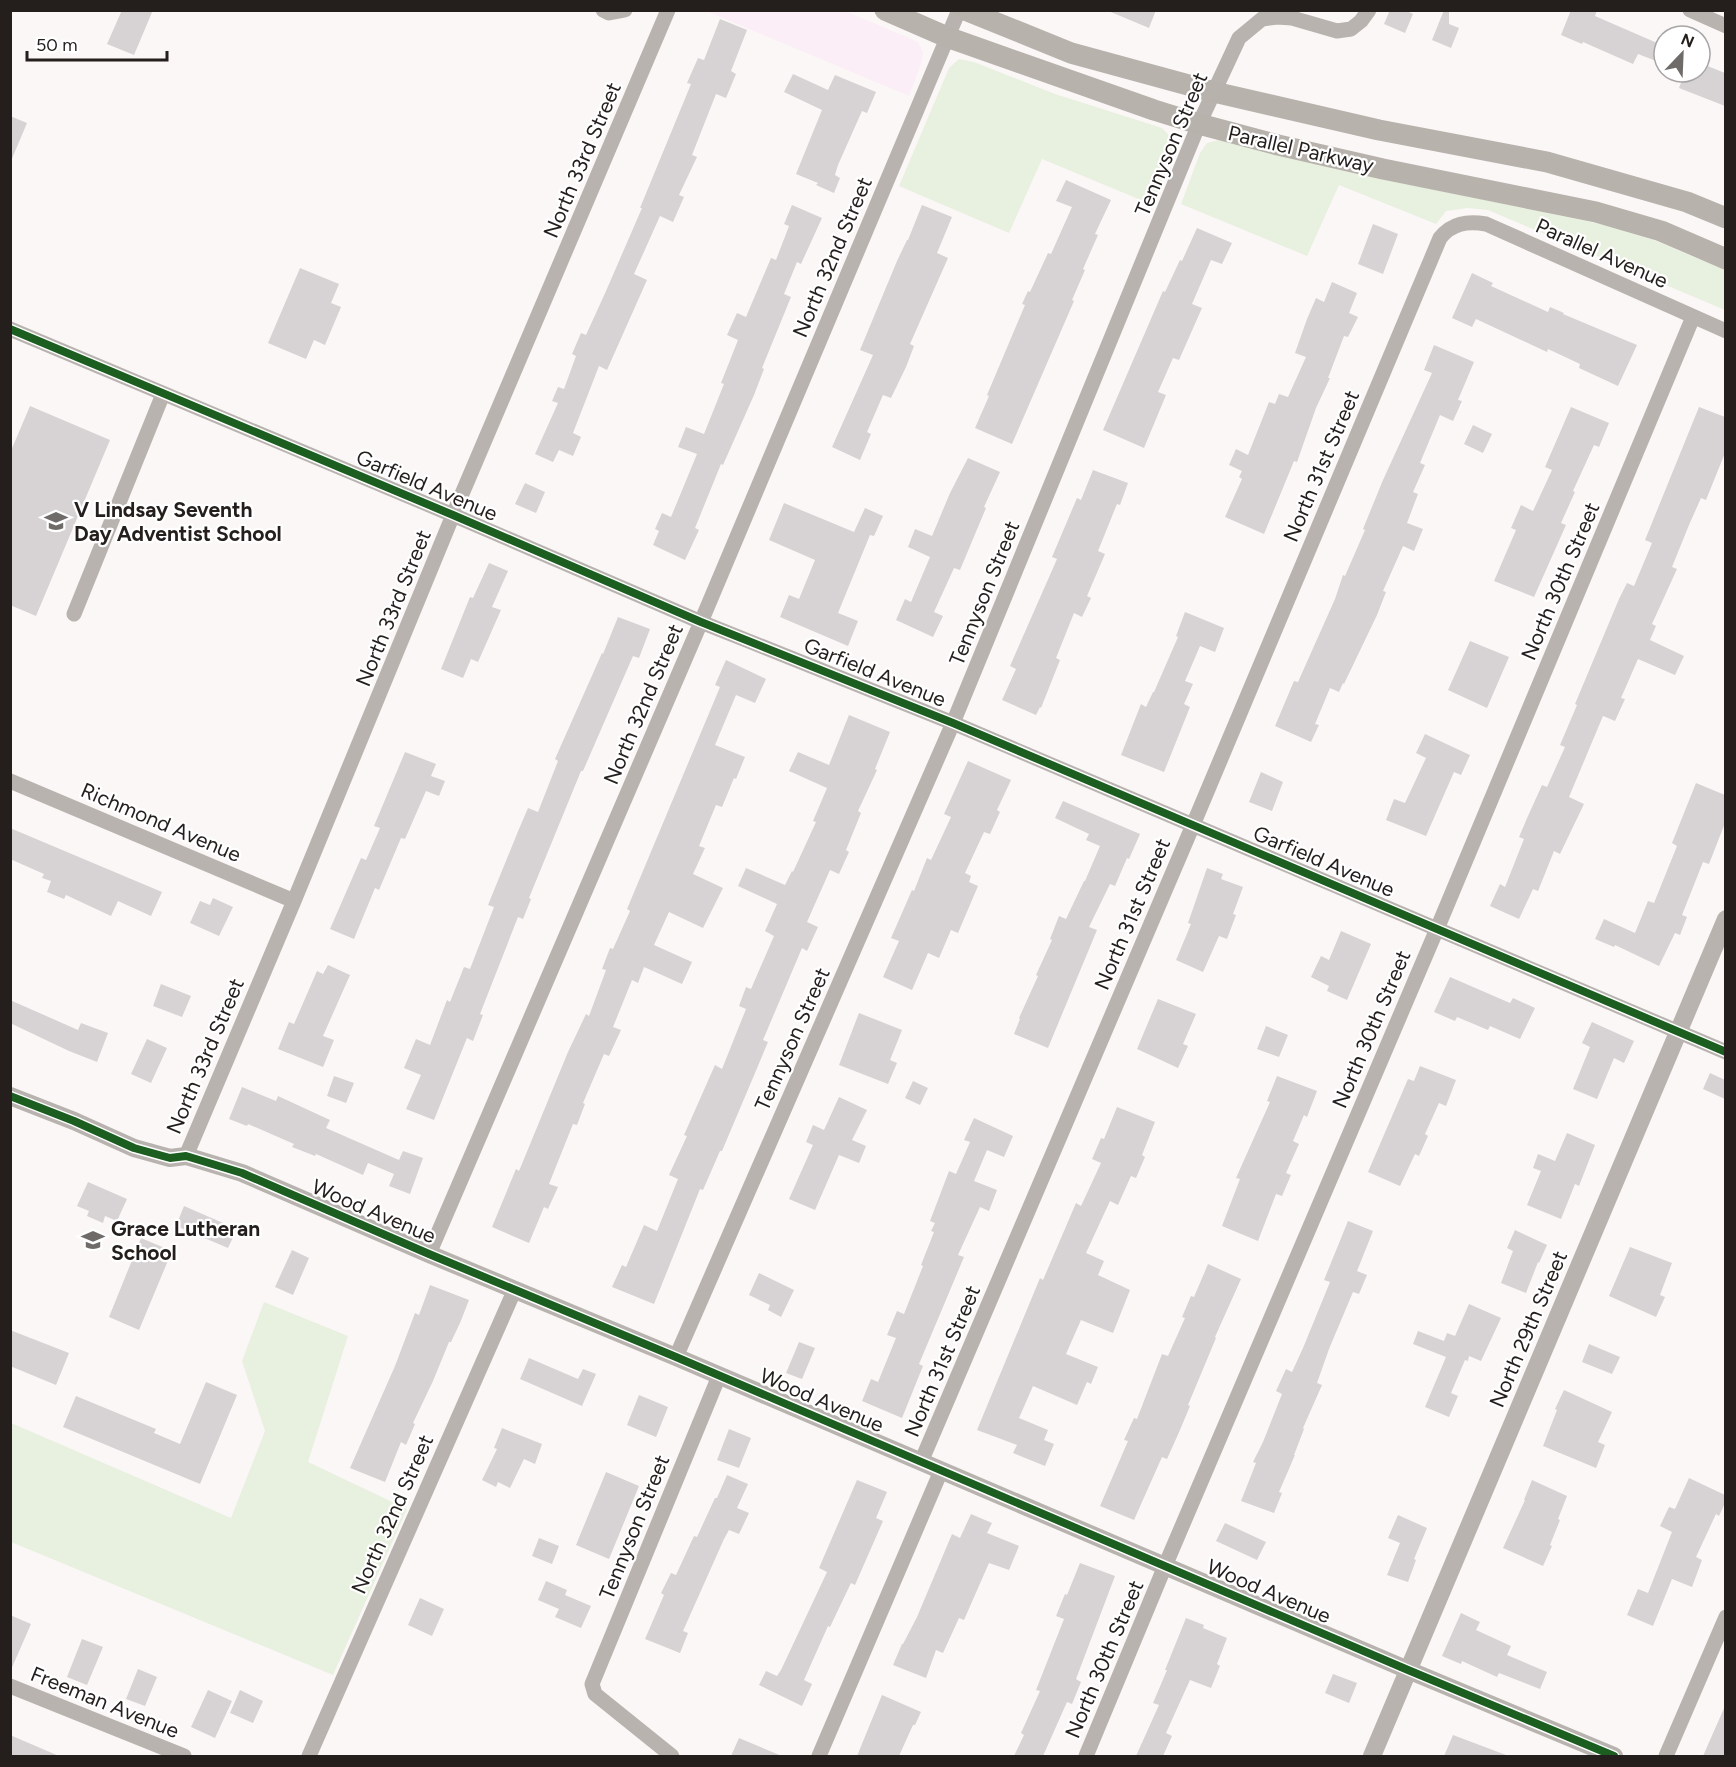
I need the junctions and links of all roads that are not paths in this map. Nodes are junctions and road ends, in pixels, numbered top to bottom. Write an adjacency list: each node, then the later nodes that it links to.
1 (603, 10): 2 (street)
2 (625, 10)
3 (668, 10): 20 (street, North 33rd Street)
4 (885, 10): 10 (main road, Parallel Parkway)
5 (958, 10): 10 (street, North 32nd Street)
6 (965, 10): 11 (main road, Parallel Parkway)
7 (1369, 10): 11 (street, Tennyson Street)
8 (1690, 10): 9 (street)
9 (1725, 26)
10 (947, 37): 12 (main road, Parallel Parkway); 22 (street, North 32nd Street)
11 (1214, 92): 12 (street, Tennyson Street); 13 (main road, Parallel Parkway)
12 (1199, 124): 15 (main road, Parallel Parkway); 23 (street, Tennyson Street)
13 (1725, 218)
14 (1459, 224): 16 (street, Parallel Avenue); 25 (street, North 31st Street)
15 (1725, 259)
16 (1693, 317): 18 (street, Parallel Avenue); 28 (street, North 30th Street)
17 (10, 329): 19 (street, Garfield Avenue)
18 (1725, 331)
19 (163, 394): 20 (street, Garfield Avenue); 21 (street)
20 (453, 515): 22 (street, Garfield Avenue); 26 (street, North 33rd Street)
21 (74, 614)
22 (701, 622): 23 (street, Garfield Avenue); 33 (street, North 32nd Street)
23 (953, 723): 25 (street, Garfield Avenue); 35 (street, Tennyson Street)
24 (10, 781): 26 (street, Richmond Avenue)
25 (1193, 825): 28 (street, Garfield Avenue); 37 (street, North 31st Street)
26 (294, 901): 32 (street, North 33rd Street)
27 (1725, 919): 29 (street, North 29th Street)
28 (1437, 929): 29 (street, Garfield Avenue); 39 (street, North 30th Street)
29 (1677, 1032): 30 (street, Garfield Avenue); 41 (street, North 29th Street)
30 (1725, 1052)
31 (10, 1096): 32 (street, Wood Avenue)
32 (186, 1156): 33 (street, Wood Avenue)
33 (429, 1254): 34 (street, Wood Avenue)
34 (515, 1289): 35 (street, Wood Avenue); 44 (street, North 32nd Street)
35 (676, 1357): 36 (street, Wood Avenue)
36 (719, 1376): 37 (street, Wood Avenue); 45 (street, Tennyson Street)
37 (921, 1462): 38 (street, Wood Avenue)
38 (941, 1471): 39 (street, Wood Avenue); 46 (street)
39 (1165, 1566): 41 (street, Wood Avenue); 47 (street, North 30th Street)
40 (1725, 1617): 50 (street)
41 (1408, 1670): 48 (street, North 29th Street); 49 (street, Wood Avenue)
42 (10, 1686): 43 (street, Freeman Avenue)
43 (184, 1756)
44 (309, 1756)
45 (672, 1756)
46 (819, 1756)
47 (1086, 1756)
48 (1372, 1756)
49 (1614, 1756)
50 (1666, 1756)

